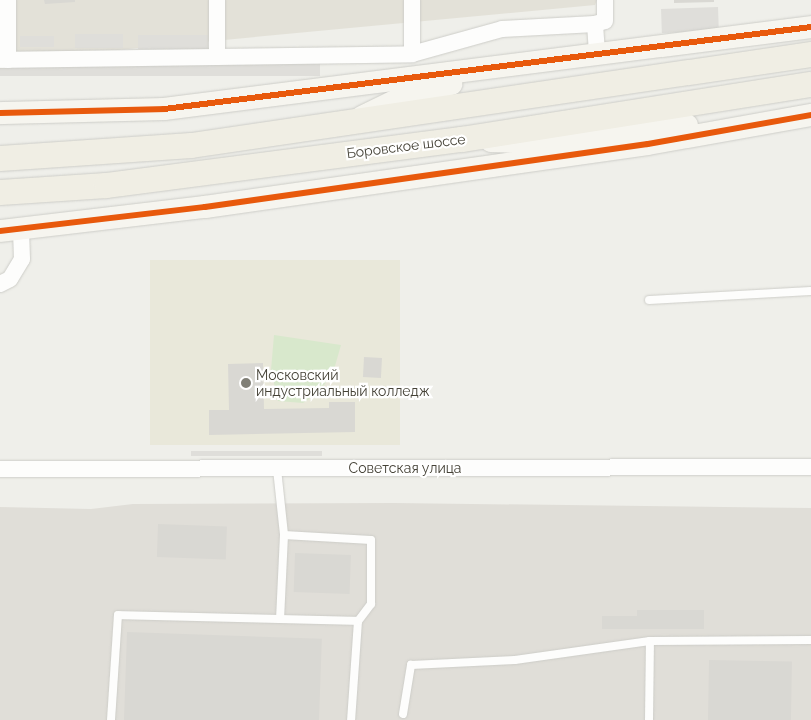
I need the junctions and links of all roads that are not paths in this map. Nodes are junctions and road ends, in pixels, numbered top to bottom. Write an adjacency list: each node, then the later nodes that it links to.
1 (8, 0): 11 (street)
2 (217, 0): 10 (street)
3 (412, 0): 8 (street)
4 (605, 0): 5 (street)
5 (595, 24): 7 (street); 8 (street)
6 (811, 27): 7 (street)
7 (597, 52): 12 (street)
8 (412, 54): 10 (street)
9 (811, 54): 16 (main road)
10 (217, 56): 11 (street)
11 (4, 60)
12 (507, 67): 14 (street); 16 (street)
13 (811, 84): 18 (main road, Боровское шоссе)
14 (0, 114)
15 (811, 115): 17 (street)
16 (354, 121): 19 (main road)
17 (757, 124): 18 (street); 21 (street)
18 (462, 139): 20 (main road, Боровское шоссе)
19 (0, 158)
20 (0, 192)
21 (10, 230): 22 (street)
22 (0, 284)
23 (811, 291): 24 (lane)
24 (649, 300)
25 (811, 467): 27 (street, Советская улица)
26 (0, 469): 27 (street, Советская улица)
27 (277, 469): 28 (lane)
28 (284, 536): 29 (lane); 30 (lane)
29 (280, 619): 30 (lane); 34 (lane)
30 (358, 621): 35 (lane)
31 (811, 640): 32 (lane)
32 (650, 642): 33 (lane); 36 (lane)
33 (403, 714)
34 (111, 720)
35 (350, 720)
36 (649, 720)

